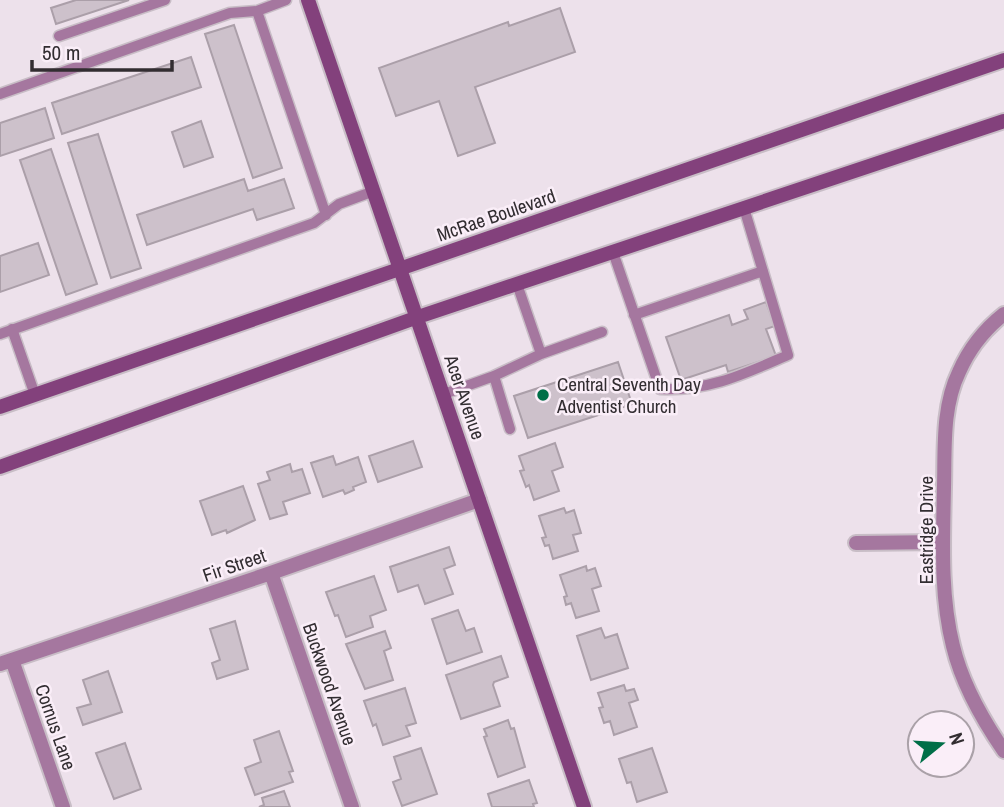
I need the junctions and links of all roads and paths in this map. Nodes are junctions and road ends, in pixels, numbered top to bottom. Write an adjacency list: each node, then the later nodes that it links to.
1 (165, 0): 5 (lane)
2 (286, 0): 4 (lane)
3 (308, 0): 9 (main road, Acer Avenue)
4 (257, 11): 7 (lane); 11 (lane)
5 (60, 36)
6 (1004, 60): 13 (main road, McRae Boulevard)
7 (0, 94)
8 (1004, 121): 10 (main road)
9 (374, 191): 11 (lane); 13 (main road, Acer Avenue)
10 (744, 208): 12 (main road); 14 (lane)
11 (326, 215): 19 (lane)
12 (613, 252): 15 (main road); 17 (lane)
13 (400, 268): 18 (main road, Acer Avenue); 25 (main road, McRae Boulevard)
14 (763, 271): 17 (lane); 17 (lane)
15 (517, 284): 18 (main road); 22 (lane)
16 (1004, 314): 30 (street, Eastridge Drive)
17 (635, 315)
18 (418, 317): 24 (main road, Acer Avenue); 28 (main road)
19 (12, 329): 21 (lane); 25 (lane)
20 (603, 332): 22 (lane)
21 (0, 334)
22 (541, 354): 23 (lane)
23 (494, 376): 24 (lane); 27 (lane)
24 (444, 394): 29 (main road, Acer Avenue)
25 (35, 395): 26 (main road, McRae Boulevard)
26 (0, 407)
27 (510, 429)
28 (0, 467)
29 (479, 500): 32 (street, Fir Street); 37 (main road, Acer Avenue)
30 (943, 542): 31 (street); 34 (street, Eastridge Drive)
31 (856, 543)
32 (271, 573): 33 (street, Fir Street); 36 (street, Buckwood Avenue)
33 (6, 662): 35 (street, Cornus Lane)
34 (1004, 751)
35 (63, 807)
36 (352, 807)
37 (584, 807)

